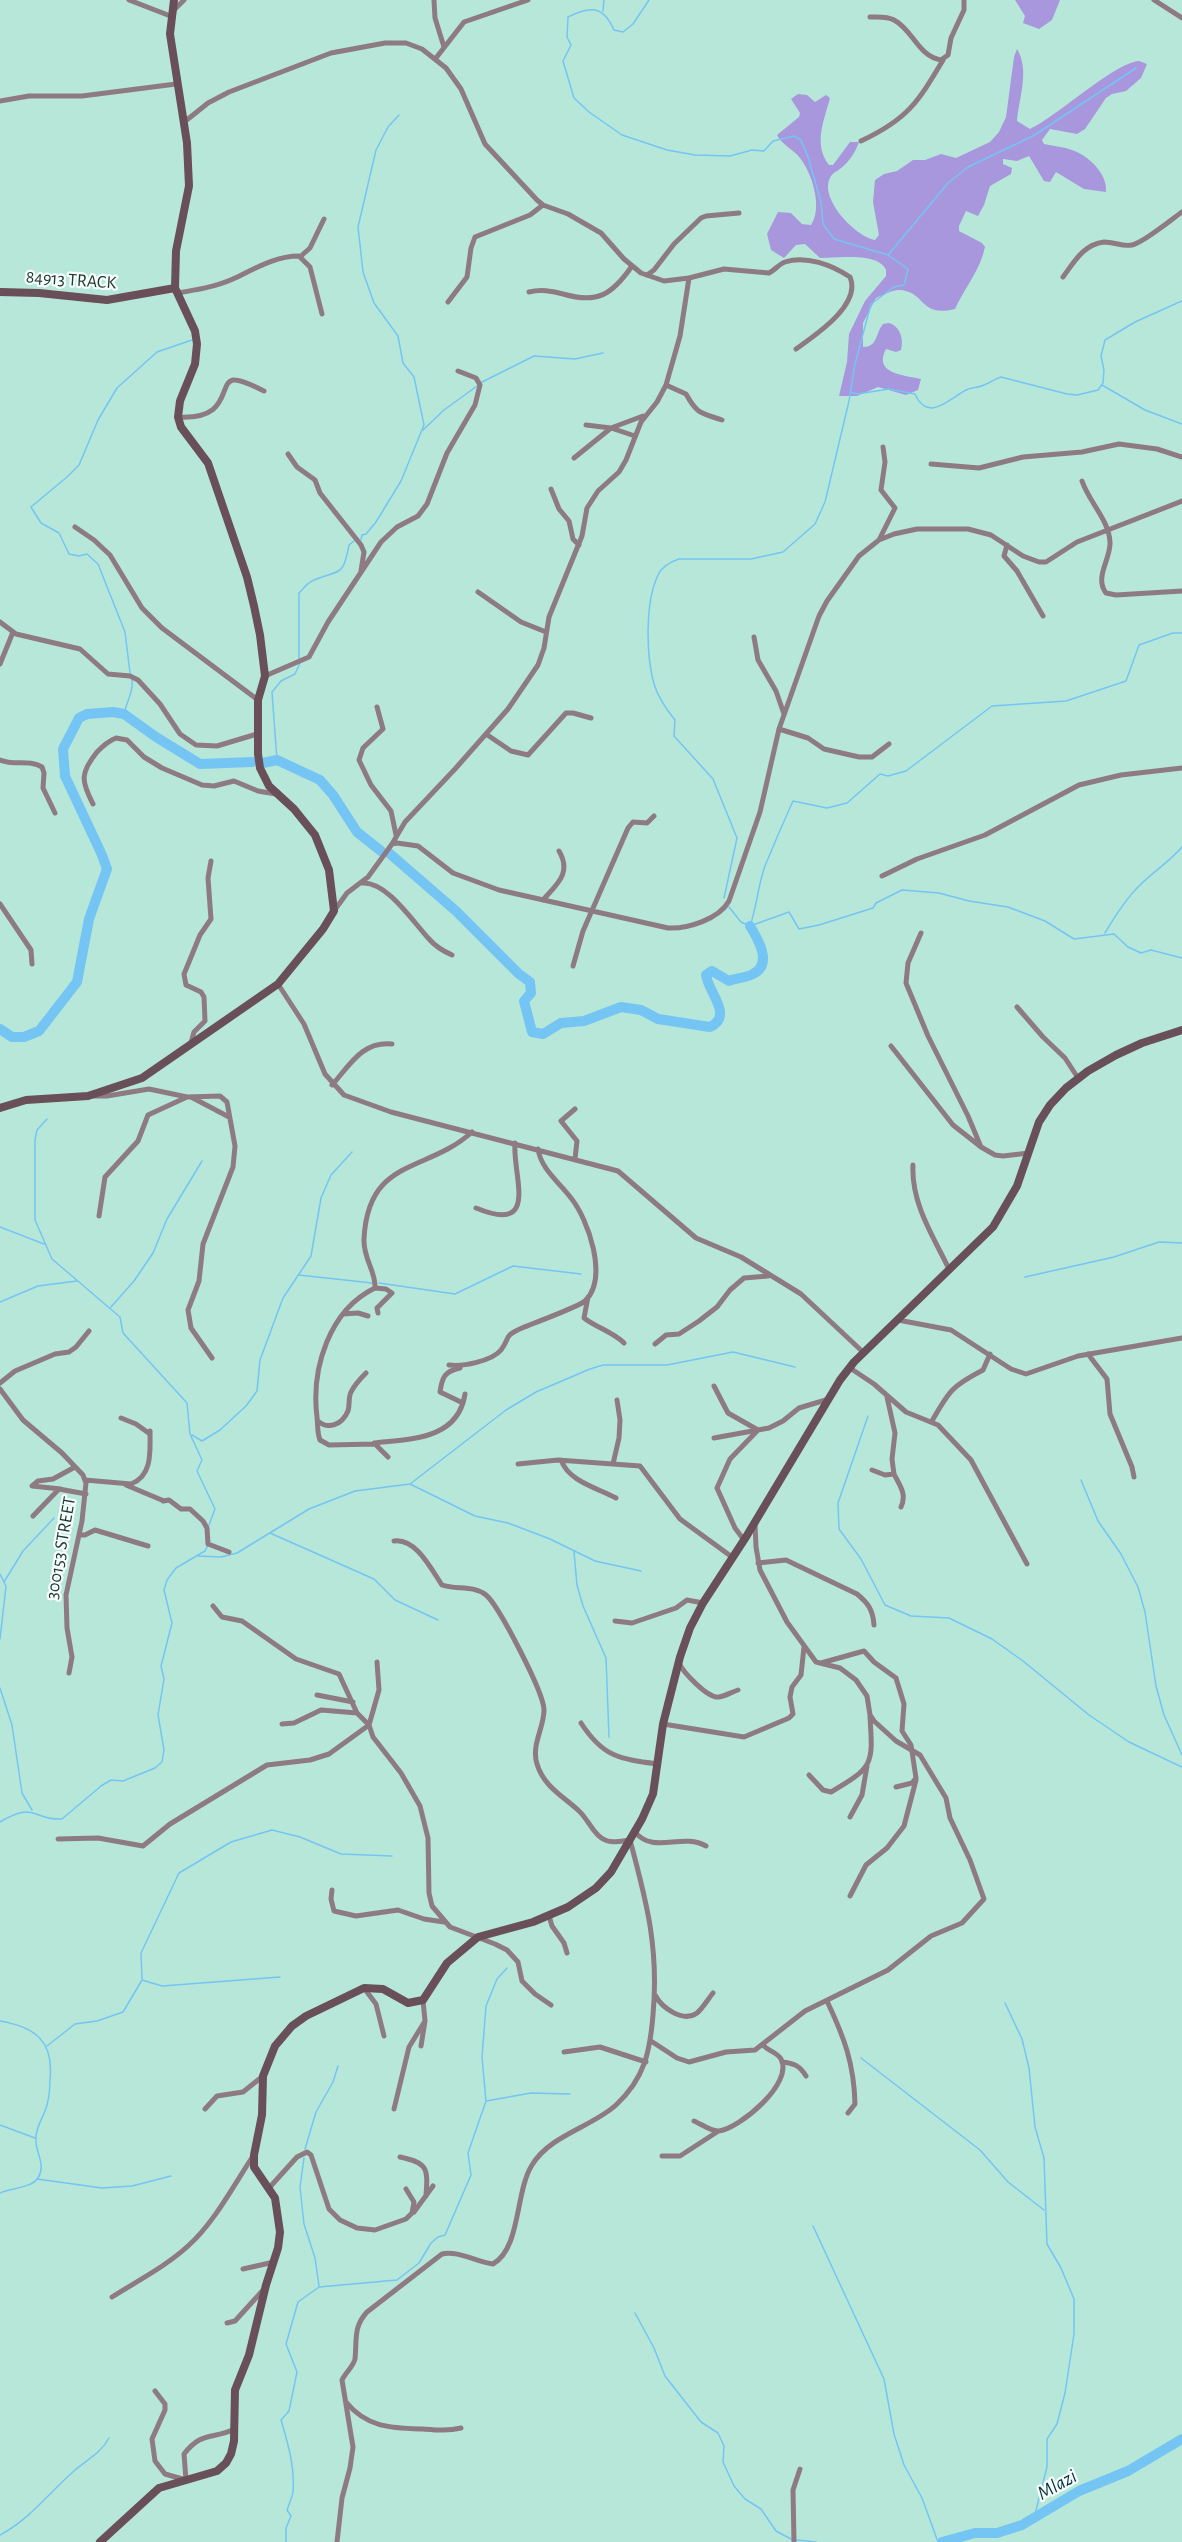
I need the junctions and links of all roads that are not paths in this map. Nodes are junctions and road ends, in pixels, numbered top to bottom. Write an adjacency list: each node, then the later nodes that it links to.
1 (129, 0): 8 (street)
2 (174, 0): 8 (street)
3 (184, 0): 8 (street)
4 (434, 0): 11 (street)
5 (528, 0): 11 (street)
6 (964, 0): 13 (street)
7 (1154, 0): 10 (street)
8 (173, 17): 14 (street)
9 (870, 17): 13 (street)
10 (1182, 18)
11 (444, 46): 12 (street)
12 (436, 58): 16 (street); 18 (street)
13 (943, 60): 17 (street)
14 (176, 84): 15 (street); 16 (street)
15 (0, 101)
16 (183, 123): 27 (street)
17 (861, 141)
18 (543, 205): 23 (street); 30 (street)
19 (1182, 212): 25 (street)
20 (739, 213): 24 (street)
21 (324, 219): 22 (street)
22 (301, 256): 27 (street); 31 (street)
23 (632, 266): 24 (street); 29 (street)
24 (647, 275): 26 (street)
25 (1063, 276)
26 (689, 278): 32 (street); 34 (street)
27 (176, 291): 28 (street, 84913 TRACK); 37 (street)
28 (0, 292)
29 (529, 292)
30 (448, 302)
31 (322, 314)
32 (796, 349)
33 (458, 371): 55 (street)
34 (666, 385): 36 (street); 38 (street)
35 (264, 391): 37 (street)
36 (644, 416): 40 (street); 41 (street)
37 (178, 417): 64 (street)
38 (722, 420)
39 (586, 424): 40 (street)
40 (611, 428): 41 (street); 45 (street)
41 (635, 436): 53 (street)
42 (883, 447): 52 (street)
43 (288, 454): 55 (street)
44 (1182, 457): 46 (street)
45 (574, 458)
46 (931, 464)
47 (1082, 482): 51 (street)
48 (551, 489): 53 (street)
49 (1182, 501): 51 (street)
50 (75, 527): 65 (street)
51 (1109, 531): 54 (street); 56 (street)
52 (879, 540): 54 (street); 67 (street)
53 (579, 545): 61 (street)
54 (1007, 545): 58 (street)
55 (360, 576): 64 (street)
56 (1182, 591)
57 (478, 592): 61 (street)
58 (1043, 616)
59 (0, 622): 60 (street)
60 (13, 632): 63 (street); 70 (street)
61 (546, 632): 71 (street)
62 (754, 637): 67 (street)
63 (0, 664)
64 (265, 676): 65 (street)
65 (258, 700): 70 (street)
66 (377, 707): 79 (street)
67 (784, 714): 69 (street)
68 (591, 718): 71 (street)
69 (779, 729): 72 (street); 87 (street)
70 (257, 734): 75 (street)
71 (486, 734): 79 (street)
72 (889, 744)
73 (0, 760): 77 (street)
74 (1182, 768): 83 (street)
75 (276, 794): 76 (street); 88 (street)
76 (93, 804)
77 (55, 813)
78 (654, 816): 87 (street)
79 (397, 837): 80 (street)
80 (392, 844): 84 (street); 85 (street)
81 (559, 852): 85 (street)
82 (211, 861): 96 (street)
83 (882, 876)
84 (360, 883): 88 (street); 90 (street)
85 (543, 900): 87 (street)
86 (0, 904): 91 (street)
87 (592, 910): 92 (street)
88 (334, 911): 93 (street)
89 (921, 933): 108 (street)
90 (452, 955)
91 (32, 964)
92 (573, 966)
93 (278, 984): 96 (street); 100 (street)
94 (1017, 1007): 99 (street)
95 (1182, 1030): 99 (street)
96 (190, 1043): 101 (street)
97 (392, 1044): 100 (street)
98 (891, 1046): 108 (street)
99 (1078, 1078): 110 (street)
100 (332, 1085): 106 (street)
101 (88, 1096): 102 (street); 103 (street)
102 (189, 1097): 105 (street); 105 (street); 114 (street)
103 (0, 1108)
104 (575, 1109): 111 (street)
105 (229, 1117): 130 (street)
106 (472, 1132): 107 (street); 117 (street)
107 (515, 1143): 109 (street); 113 (street)
108 (981, 1147): 110 (street)
109 (538, 1149): 111 (street); 118 (street)
110 (1029, 1153): 115 (street)
111 (575, 1159): 116 (street)
112 (913, 1165): 115 (street)
113 (476, 1208)
114 (99, 1216)
115 (949, 1269): 122 (street)
116 (770, 1276): 126 (street); 127 (street)
117 (375, 1288): 119 (street); 120 (street)
118 (588, 1296): 125 (street); 132 (street)
119 (378, 1313)
120 (343, 1314): 121 (street); 144 (street)
121 (368, 1316)
122 (898, 1320): 127 (street); 128 (street)
123 (89, 1331): 135 (street)
124 (1182, 1338): 129 (street)
125 (624, 1344)
126 (655, 1344)
127 (864, 1353): 133 (street)
128 (990, 1354): 129 (street); 145 (street)
129 (1088, 1354): 156 (street)
130 (212, 1358)
131 (449, 1365): 132 (street)
132 (463, 1365): 142 (street)
133 (850, 1368): 139 (street); 140 (street)
134 (366, 1373): 144 (street)
135 (0, 1383)
136 (714, 1386): 146 (street)
137 (0, 1389): 153 (street, 300153 STREET)
138 (465, 1394): 142 (street)
139 (886, 1395): 145 (street); 155 (street)
140 (829, 1399): 146 (street); 164 (street)
141 (617, 1400): 152 (street)
142 (463, 1403): 148 (street)
143 (121, 1418): 158 (street)
144 (318, 1421): 148 (street)
145 (932, 1421): 172 (street)
146 (758, 1430): 147 (street); 166 (street)
147 (714, 1438)
148 (369, 1443): 149 (street)
149 (388, 1458)
150 (561, 1460): 151 (street); 152 (street); 161 (street)
151 (518, 1464)
152 (613, 1464): 170 (street)
153 (75, 1467): 157 (street, 300153 STREET); 159 (street)
154 (872, 1470): 155 (street)
155 (894, 1474): 162 (street)
156 (1134, 1478)
157 (85, 1480): 158 (street); 160 (street, 300153 STREET)
158 (122, 1483): 169 (street)
159 (61, 1489): 160 (street); 163 (street)
160 (86, 1494): 165 (street, 300153 STREET)
161 (616, 1498)
162 (901, 1507)
163 (33, 1516)
164 (755, 1520): 166 (street); 171 (street)
165 (79, 1535): 168 (street); 181 (street, 300153 STREET)
166 (744, 1540): 170 (street)
167 (394, 1541): 200 (street)
168 (148, 1546)
169 (229, 1552)
170 (732, 1557): 173 (street)
171 (758, 1563): 176 (street); 177 (street)
172 (1027, 1564)
173 (703, 1603): 175 (street); 179 (street)
174 (213, 1606): 184 (street)
175 (615, 1622)
176 (874, 1624)
177 (804, 1647): 180 (street); 189 (street)
178 (377, 1662): 190 (street)
179 (678, 1662): 182 (street); 189 (street)
180 (820, 1664): 186 (street); 191 (street)
181 (69, 1673)
182 (738, 1690)
183 (317, 1695): 184 (street)
184 (353, 1702): 185 (street)
185 (357, 1713): 188 (street); 190 (street)
186 (870, 1716): 191 (street); 193 (street)
187 (581, 1723): 192 (street)
188 (282, 1724)
189 (663, 1724): 192 (street)
190 (369, 1725): 199 (street); 205 (street)
191 (911, 1749): 195 (street); 212 (street)
192 (658, 1764): 198 (street)
193 (867, 1766): 194 (street); 197 (street)
194 (809, 1775)
195 (916, 1778): 196 (street); 203 (street)
196 (896, 1787)
197 (850, 1817)
198 (635, 1832): 200 (street); 201 (street)
199 (58, 1839)
200 (630, 1840): 204 (street); 210 (street)
201 (706, 1846)
202 (332, 1890): 205 (street)
203 (850, 1896)
204 (549, 1916): 206 (street); 207 (street)
205 (444, 1922): 206 (street)
206 (478, 1937): 211 (street); 213 (street)
207 (567, 1953)
208 (364, 1988): 211 (street); 215 (street); 222 (street)
209 (713, 1993): 210 (street)
210 (655, 1994): 216 (street)
211 (423, 2000): 214 (street)
212 (828, 2001): 217 (street); 226 (street)
213 (552, 2005)
214 (425, 2021): 218 (street); 225 (street)
215 (384, 2036)
216 (651, 2040): 217 (street); 220 (street)
217 (764, 2045): 221 (street)
218 (421, 2046)
219 (564, 2052): 220 (street)
220 (646, 2062): 243 (street)
221 (782, 2062): 223 (street); 228 (street)
222 (263, 2076): 224 (street); 229 (street)
223 (806, 2076)
224 (205, 2109)
225 (394, 2109)
226 (848, 2113)
227 (694, 2121): 228 (street)
228 (717, 2132): 230 (street)
229 (254, 2155): 233 (street); 240 (street)
230 (662, 2156)
231 (400, 2157): 235 (street)
232 (432, 2186): 235 (street)
233 (269, 2188): 236 (street); 237 (street)
234 (406, 2189): 236 (street)
235 (426, 2196): 236 (street)
236 (412, 2213)
237 (274, 2262): 238 (street); 239 (street)
238 (243, 2269)
239 (265, 2288): 241 (street); 245 (street)
240 (112, 2297)
241 (227, 2323)
242 (155, 2391): 247 (street)
243 (345, 2401): 244 (street); 249 (street)
244 (461, 2428)
245 (235, 2429): 247 (street); 247 (street)
246 (800, 2469): 250 (street)
247 (186, 2480): 248 (street)
248 (100, 2542)
249 (337, 2542)
250 (794, 2542)

